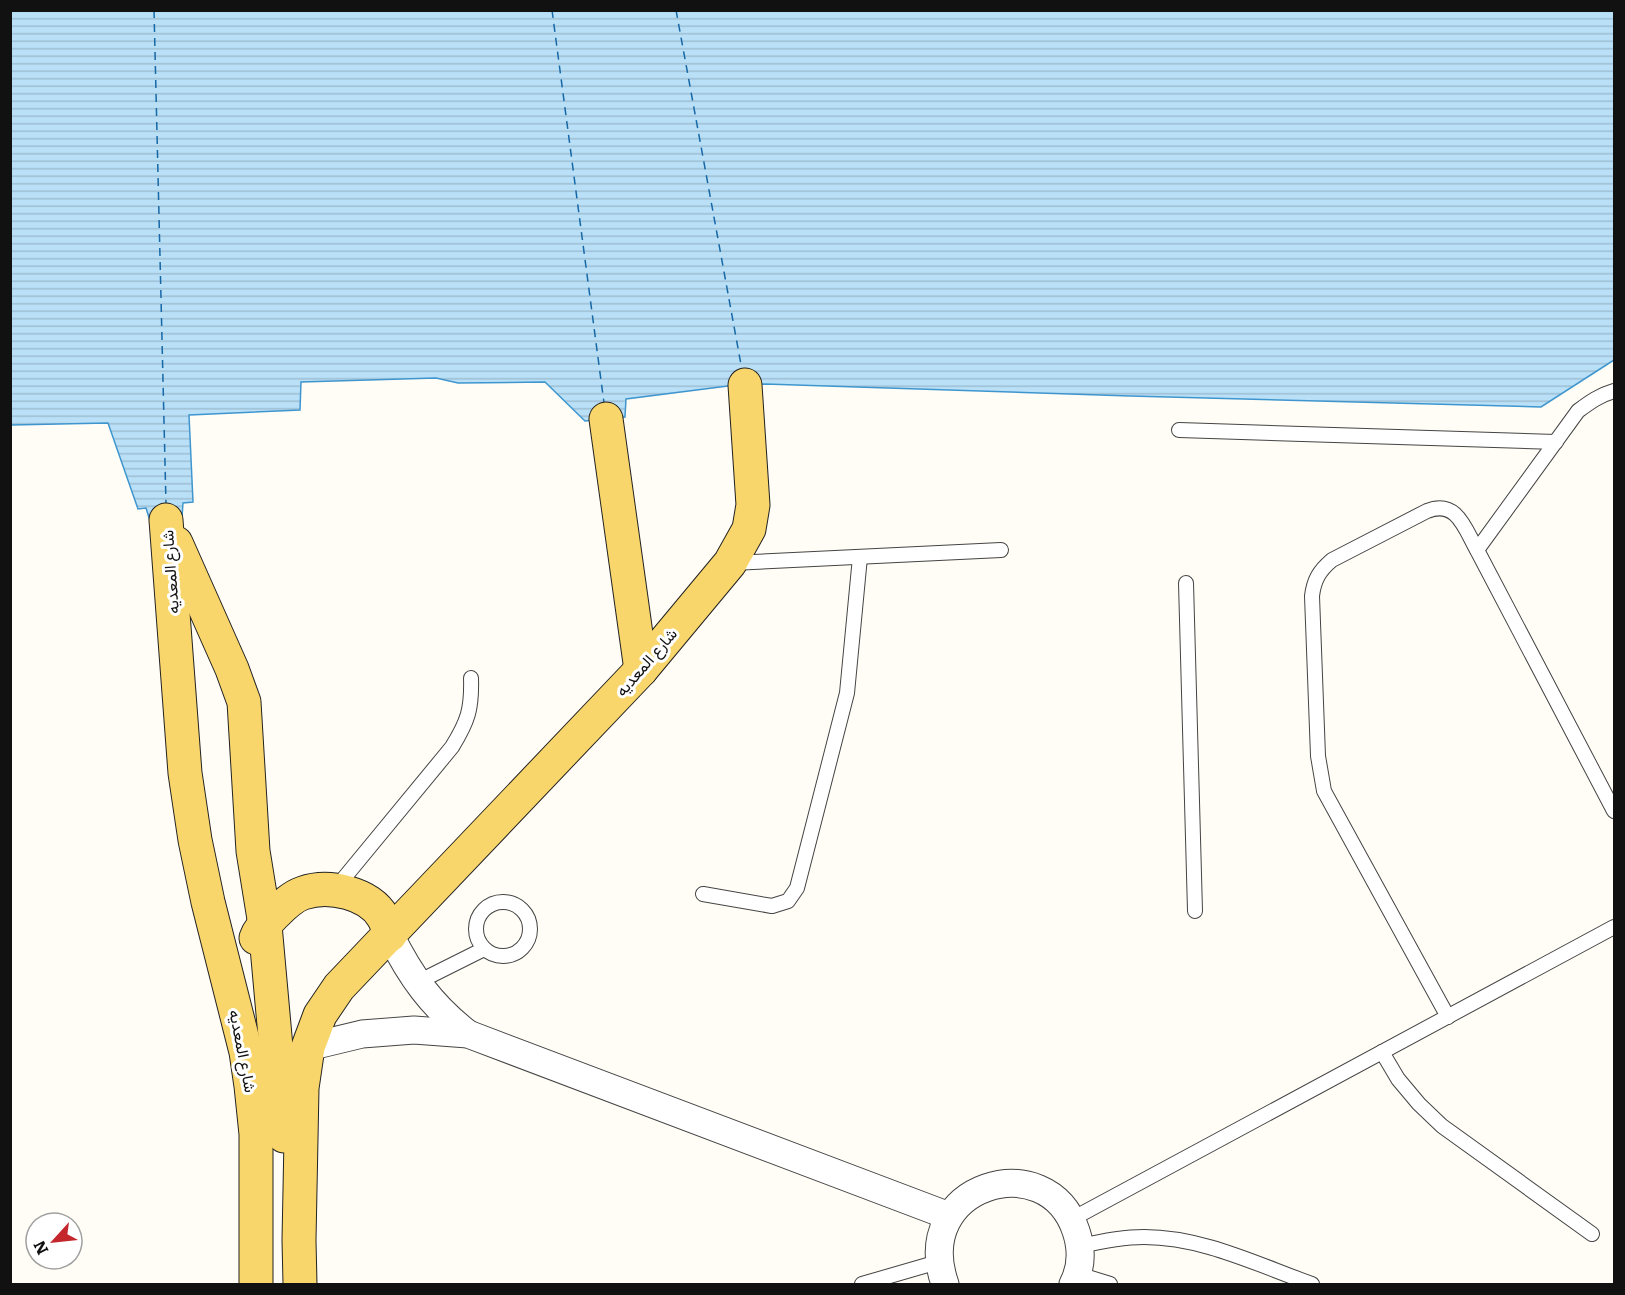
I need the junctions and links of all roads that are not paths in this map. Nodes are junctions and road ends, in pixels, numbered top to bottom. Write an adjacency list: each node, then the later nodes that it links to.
1 (745, 385): 9 (main road, شارع المعديه)
2 (1614, 391): 5 (lane)
3 (606, 419): 11 (main road)
4 (1179, 430): 5 (lane)
5 (1556, 442): 7 (lane)
6 (1001, 550): 8 (lane)
7 (1476, 550): 13 (lane); 22 (lane)
8 (860, 557): 9 (lane); 15 (lane)
9 (730, 563): 11 (main road, شارع المعديه)
10 (1186, 584): 16 (lane)
11 (641, 670): 19 (main road, شارع المعديه)
12 (471, 678): 14 (lane)
13 (1614, 811)
14 (334, 891): 17 (main road); 19 (main road)
15 (703, 894)
16 (1195, 910)
17 (265, 924): 25 (main road); 25 (main road, شارع المعديه); 30 (main road, شارع المعديه)
18 (1614, 927): 22 (lane)
19 (390, 935): 21 (street); 24 (main road, شارع المعديه)
20 (483, 949): 20 (lane); 21 (lane)
21 (417, 983): 23 (street)
22 (1448, 1017): 26 (lane)
23 (468, 1034): 24 (street); 27 (street)
24 (308, 1047): 30 (main road, شارع المعديه)
25 (246, 1052): 34 (main road, شارع المعديه)
26 (1382, 1052): 28 (lane); 29 (lane)
27 (949, 1216): 28 (street); 32 (street)
28 (1072, 1219): 31 (street)
29 (1592, 1234)
30 (299, 1240): 35 (main road, شارع المعديه)
31 (1081, 1246): 33 (street); 38 (lane)
32 (942, 1273): 36 (lane)
33 (1076, 1279): 37 (lane)
34 (256, 1284)
35 (300, 1284)
36 (862, 1284)
37 (1110, 1284)
38 (1312, 1284)

